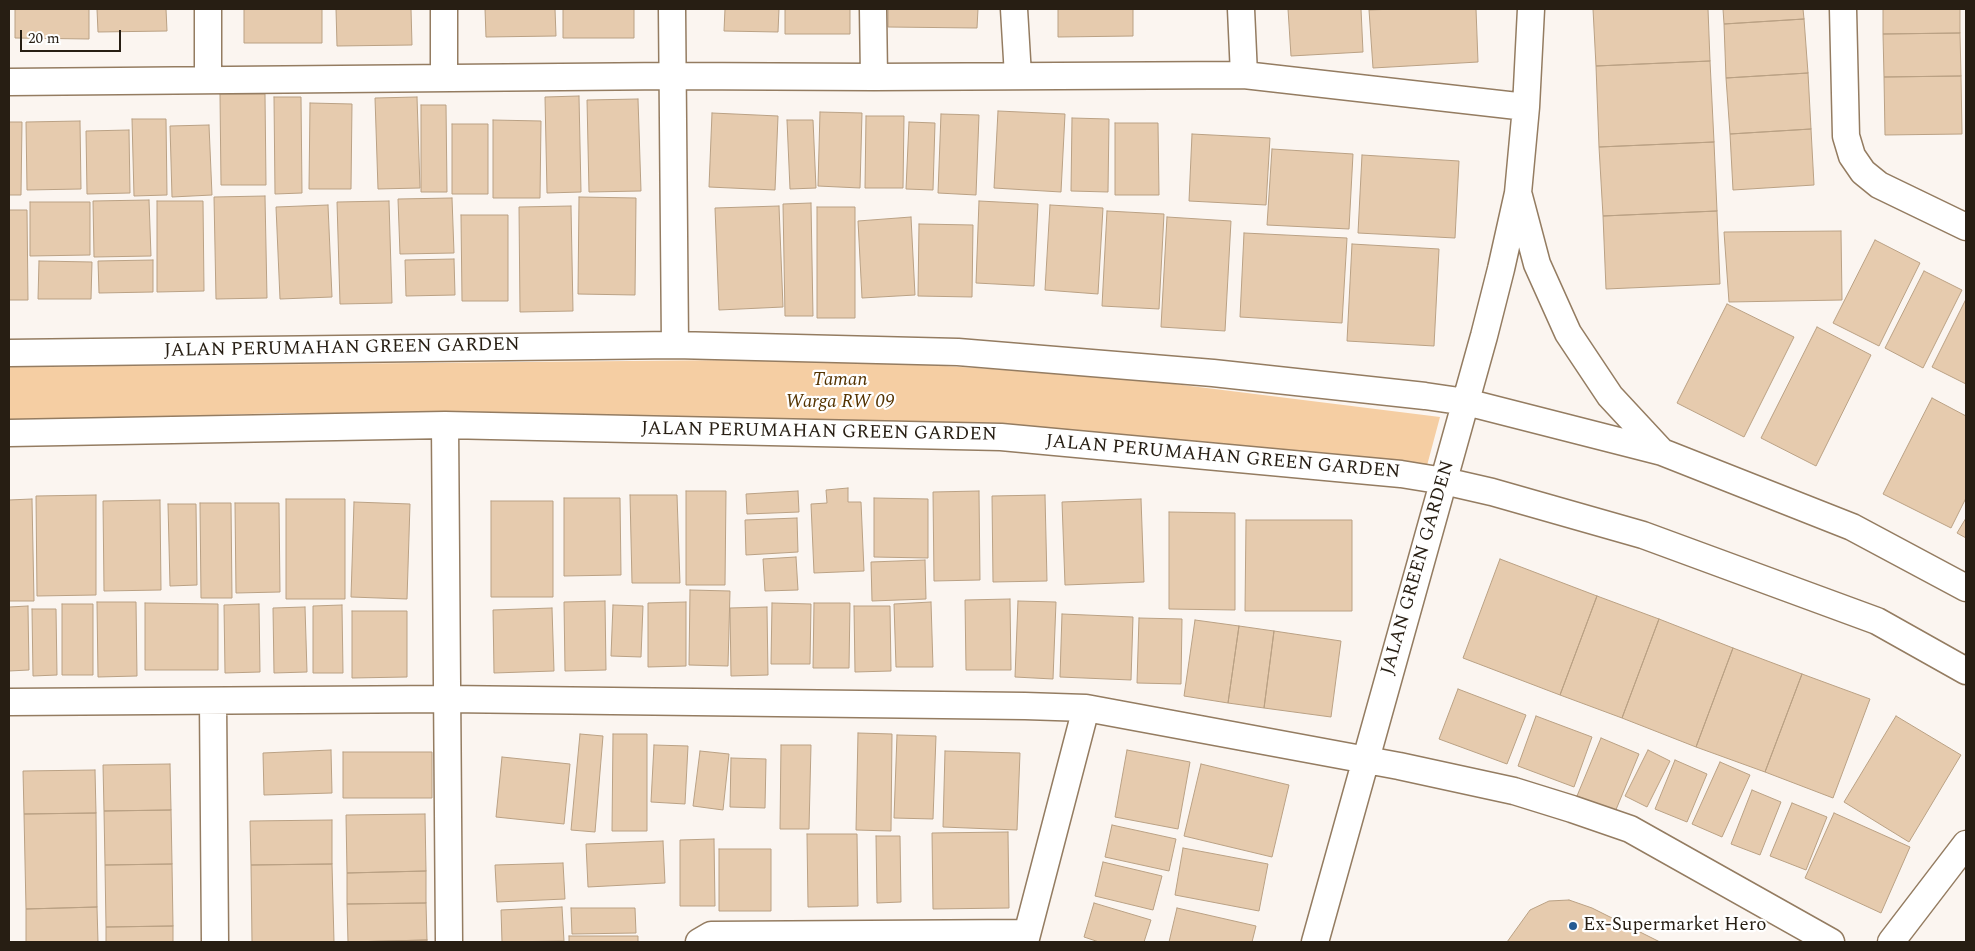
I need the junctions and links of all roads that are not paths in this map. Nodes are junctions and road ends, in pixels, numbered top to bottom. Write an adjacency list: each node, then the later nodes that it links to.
1 (208, 9): 14 (street)
2 (444, 9): 13 (street)
3 (672, 9): 10 (street)
4 (873, 9): 12 (street)
5 (1014, 9): 11 (street)
6 (1241, 9): 9 (street)
7 (1531, 9): 16 (street, JALAN GREEN GARDEN)
8 (1843, 9): 18 (street)
9 (1244, 75): 11 (street); 16 (street)
10 (672, 76): 12 (street); 13 (street); 19 (street)
11 (1018, 76): 12 (street)
12 (874, 77)
13 (444, 78): 14 (street)
14 (208, 80): 15 (street)
15 (9, 82)
16 (1526, 107): 17 (street, JALAN GREEN GARDEN)
17 (1518, 193): 21 (street, JALAN GREEN GARDEN); 24 (street, JALAN GREEN GARDEN)
18 (1966, 227)
19 (675, 346): 20 (street, JALAN PERUMAHAN GREEN GARDEN); 21 (street, JALAN PERUMAHAN GREEN GARDEN)
20 (9, 353)
21 (1466, 402): 24 (street, JALAN PERUMAHAN GREEN GARDEN); 25 (street, JALAN GREEN GARDEN)
22 (445, 425): 23 (street, JALAN PERUMAHAN GREEN GARDEN); 25 (street, JALAN PERUMAHAN GREEN GARDEN); 28 (street)
23 (9, 433)
24 (1662, 452): 26 (street, JALAN PERUMAHAN GREEN GARDEN)
25 (1444, 481): 27 (street, JALAN PERUMAHAN GREEN GARDEN); 32 (street, JALAN GREEN GARDEN)
26 (1966, 588)
27 (1966, 671)
28 (447, 699): 29 (street); 31 (street); 36 (street)
29 (213, 701): 30 (street); 35 (street)
30 (9, 702)
31 (1086, 708): 32 (street); 34 (street)
32 (1365, 759): 38 (street, JALAN GREEN GARDEN); 39 (street)
33 (1966, 844): 40 (street)
34 (1026, 938): 37 (street)
35 (215, 942)
36 (449, 942)
37 (699, 942)
38 (1315, 942)
39 (1831, 942)
40 (1892, 942)

